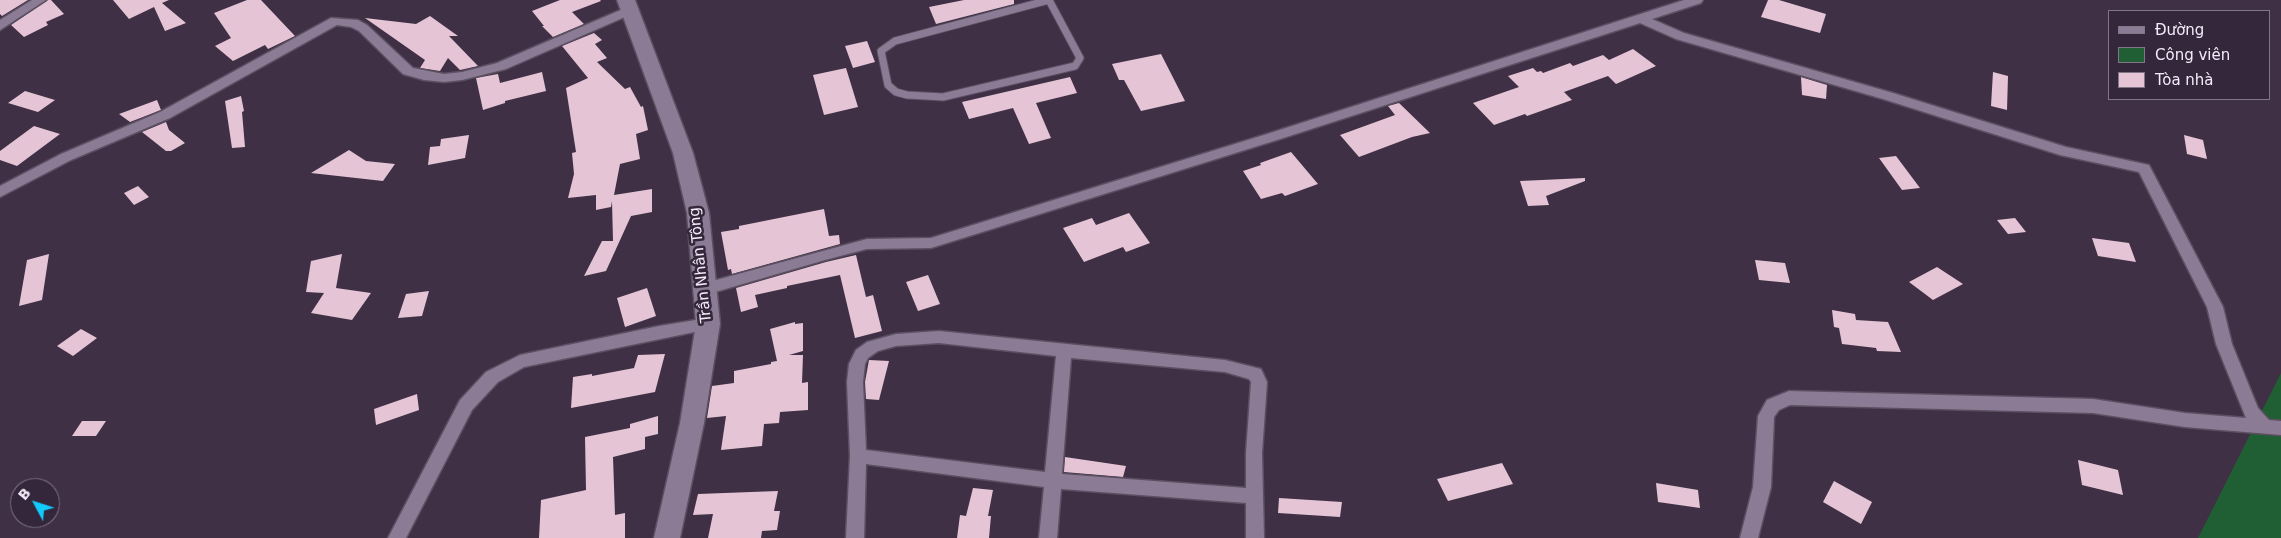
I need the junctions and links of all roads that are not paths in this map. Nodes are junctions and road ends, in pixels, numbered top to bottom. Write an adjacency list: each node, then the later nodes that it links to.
1 (40, 0): 6 (street)
2 (1049, 0): 2 (lane)
3 (1697, 0): 5 (street)
4 (628, 5): 7 (street); 8 (street, Trần Nhân Tông)
5 (1640, 18): 8 (street); 11 (street)
6 (0, 26)
7 (0, 192)
8 (705, 289): 9 (street, Trần Nhân Tông)
9 (708, 324): 15 (street); 16 (street, Trần Nhân Tông)
10 (1064, 351): 12 (street); 13 (street); 14 (street)
11 (2273, 428): 20 (street)
12 (858, 456): 13 (street); 17 (street)
13 (1054, 481): 14 (street); 18 (street)
14 (1255, 496): 19 (street)
15 (397, 538)
16 (667, 538)
17 (855, 538)
18 (1048, 538)
19 (1255, 538)
20 (1749, 538)

